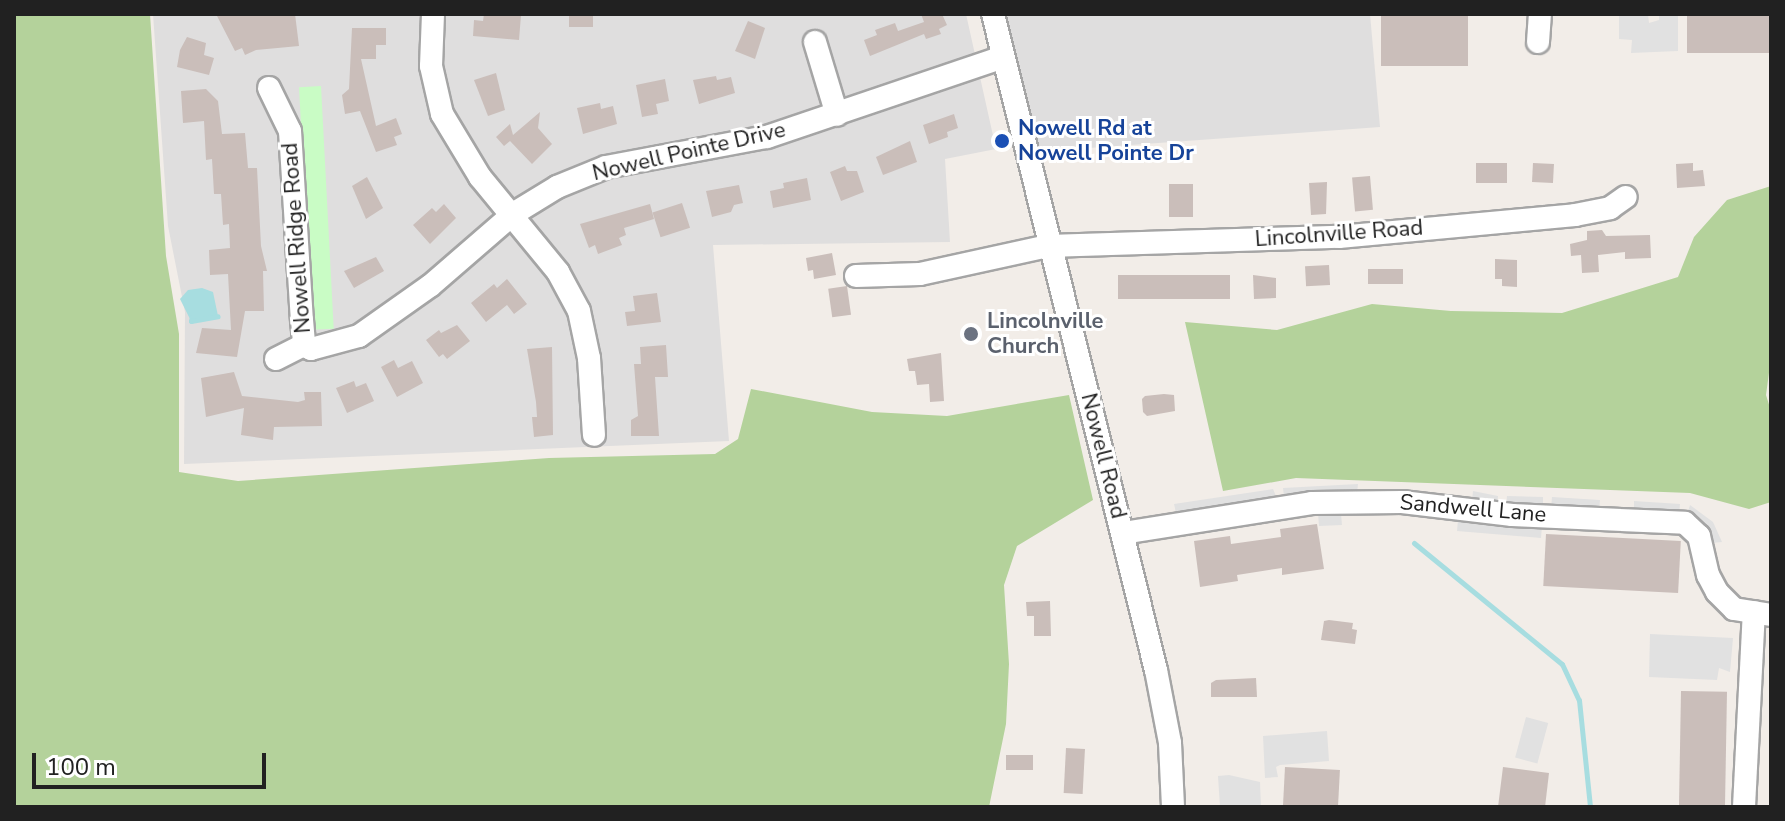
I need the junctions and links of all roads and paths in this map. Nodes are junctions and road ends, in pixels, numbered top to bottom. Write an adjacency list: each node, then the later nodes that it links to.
1 (433, 14): 10 (street)
2 (993, 14): 6 (street, Nowell Road)
3 (1540, 14): 5 (street)
4 (815, 42): 8 (street)
5 (1538, 42)
6 (1001, 58): 8 (street, Nowell Pointe Drive); 11 (street, Nowell Road)
7 (269, 88): 13 (street, Nowell Ridge Road)
8 (837, 115): 10 (street, Nowell Pointe Drive)
9 (1626, 197): 11 (street, Lincolnville Road)
10 (513, 214): 13 (street, Nowell Pointe Drive); 15 (street)
11 (1048, 246): 12 (street, Lincolnville Road); 16 (street, Nowell Road)
12 (856, 276)
13 (314, 346): 14 (street, Nowell Ridge Road)
14 (276, 359)
15 (594, 435)
16 (1123, 533): 17 (street, Sandwell Lane); 18 (street, Nowell Road)
17 (1762, 613): 19 (street)
18 (1173, 807)
19 (1744, 807)

